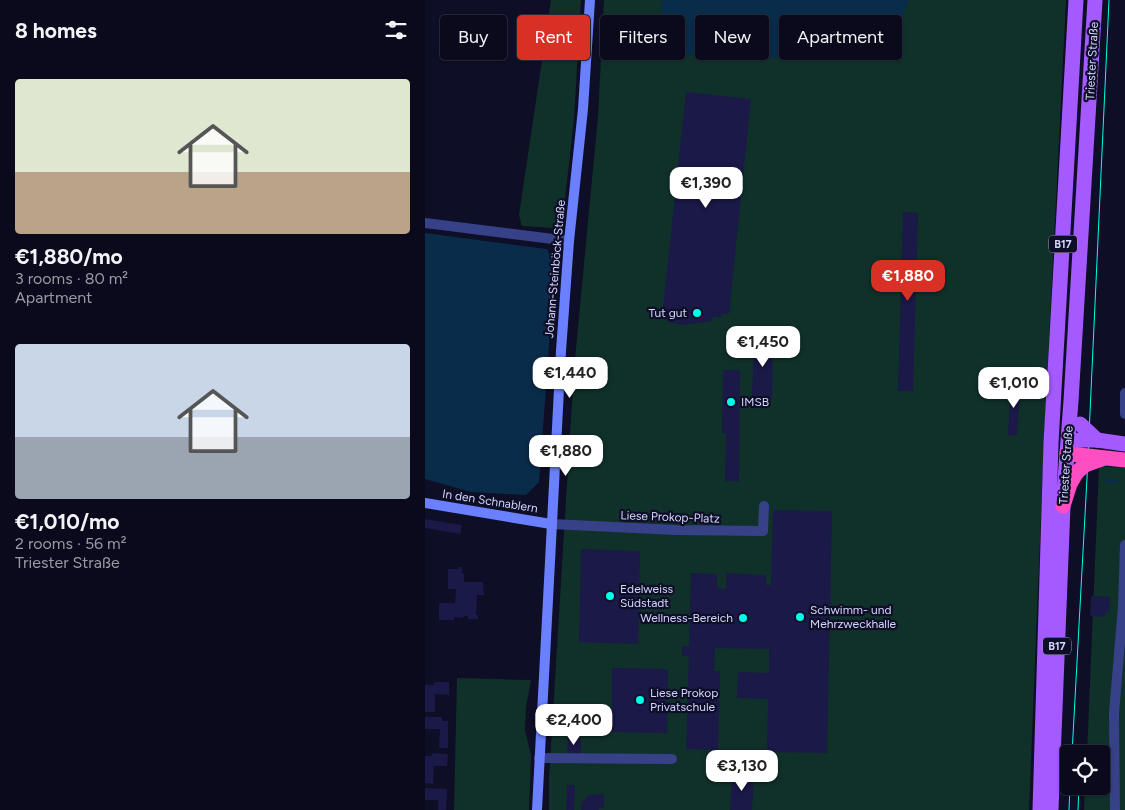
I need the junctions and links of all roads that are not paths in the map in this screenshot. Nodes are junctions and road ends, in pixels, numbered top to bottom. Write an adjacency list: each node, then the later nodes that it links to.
1 (590, 0): 5 (street, Johann-Steinböck-Straße)
2 (1077, 0): 10 (main road, Triester Straße / B17)
3 (1095, 0): 7 (main road, Triester Straße / B17)
4 (425, 223): 5 (street)
5 (569, 241): 18 (street, Johann-Steinböck-Straße)
6 (1125, 393): 8 (street)
7 (1071, 401): 9 (main road, bridge); 12 (main road, Triester Straße / B17)
8 (1125, 414)
9 (1097, 440): 11 (main road); 12 (main road, bridge)
10 (1051, 443): 12 (main road); 24 (main road, Triester Straße / B17)
11 (1125, 444)
12 (1073, 447): 13 (highway, bridge); 17 (main road, Triester Straße / B17)
13 (1105, 458): 14 (highway, bridge); 17 (highway, bridge)
14 (1125, 460)
15 (425, 503): 18 (street, In den Schnablern)
16 (764, 506): 18 (street, Liese Prokop-Platz)
17 (1063, 506): 25 (main road, Triester Straße / B17)
18 (551, 524): 20 (street, Johann-Steinböck-Straße)
19 (1125, 545): 22 (street)
20 (539, 758): 21 (street); 23 (street, Johann-Steinböck-Straße)
21 (672, 759)
22 (1113, 808)
23 (537, 810)
24 (1040, 810)
25 (1051, 810)

